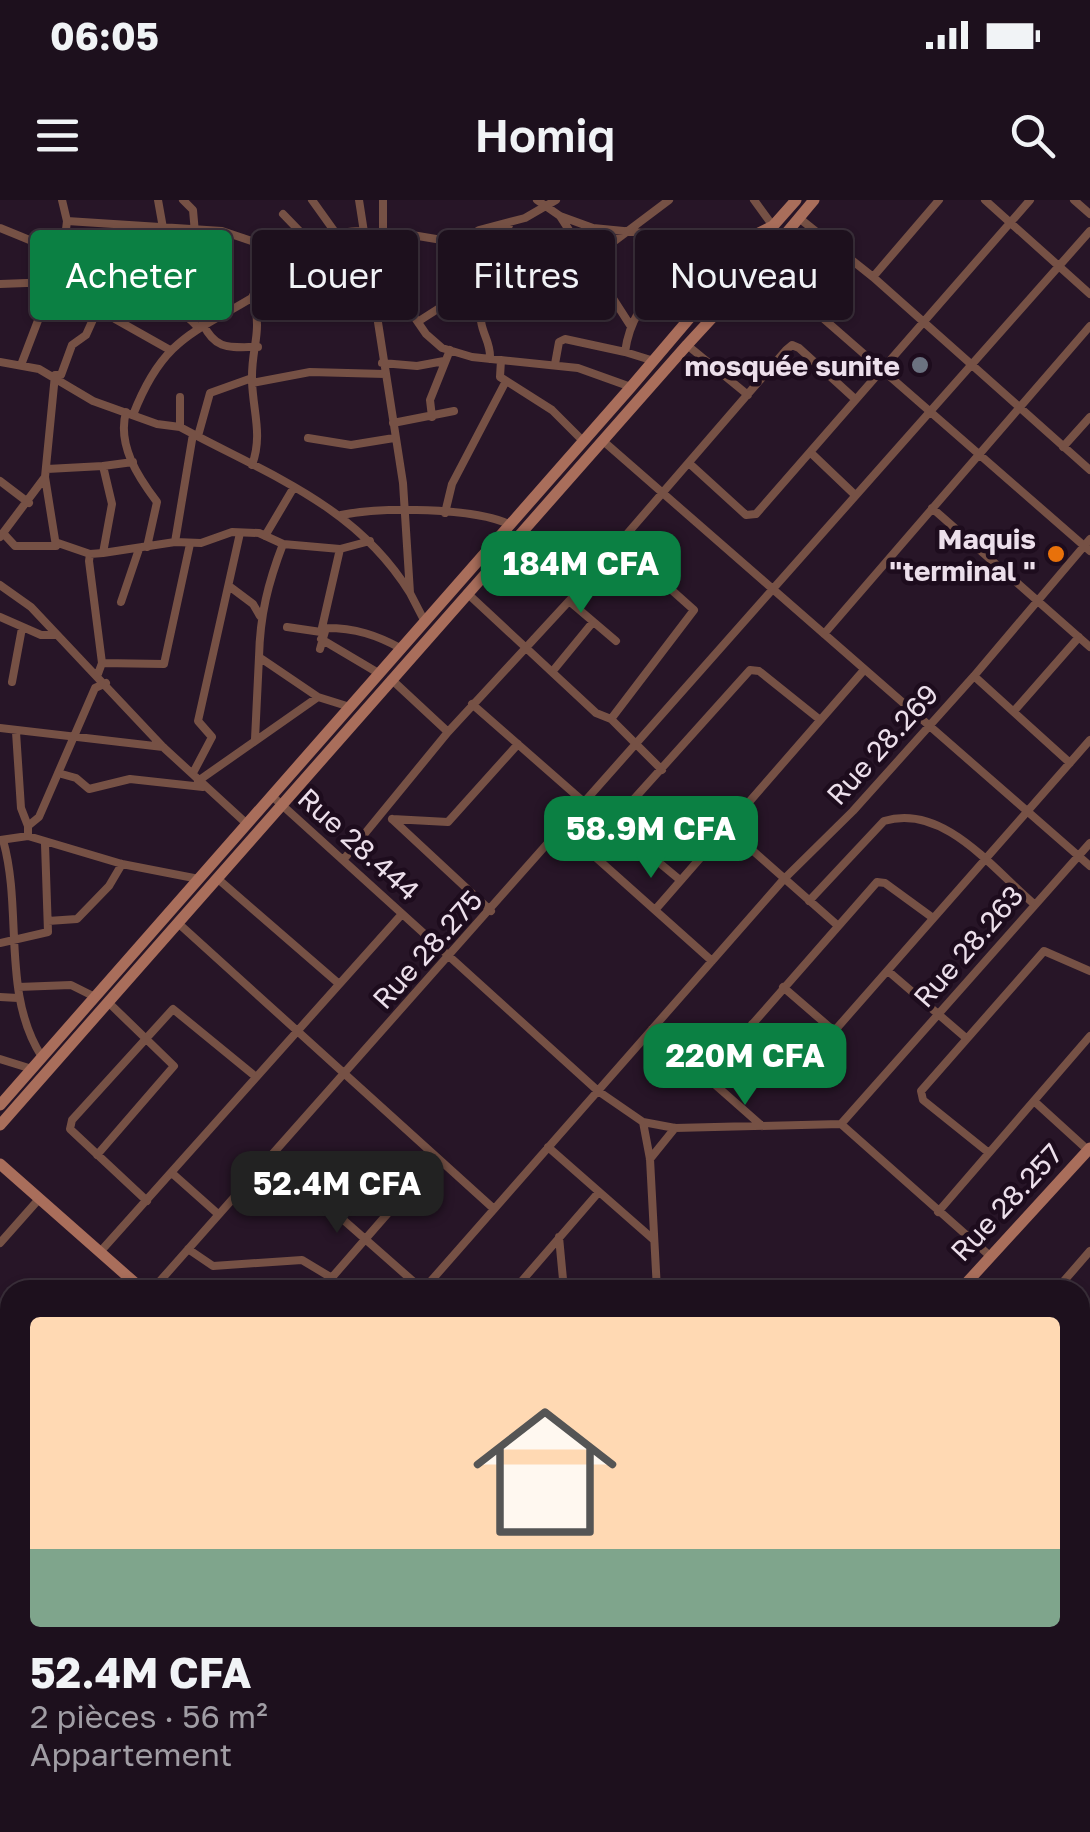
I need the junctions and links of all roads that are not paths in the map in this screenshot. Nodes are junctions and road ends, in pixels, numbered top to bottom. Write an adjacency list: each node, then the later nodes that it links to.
1 (62, 200): 21 (street)
2 (158, 200): 27 (street)
3 (183, 200): 25 (street)
4 (312, 200): 30 (street)
5 (359, 200): 31 (street)
6 (383, 200): 32 (street)
7 (537, 200): 16 (street)
8 (669, 200): 37 (street)
9 (754, 200): 24 (street)
10 (796, 200): 24 (main road)
11 (814, 200): 20 (main road)
12 (939, 200): 44 (street)
13 (985, 200): 23 (street)
14 (1030, 200): 23 (street)
15 (1074, 200): 18 (street)
16 (553, 202): 19 (street); 22 (street)
17 (283, 214): 29 (street)
18 (1090, 214)
19 (560, 216): 33 (street); 37 (street)
20 (798, 218): 35 (main road); 44 (street)
21 (67, 222): 27 (street); 28 (street)
22 (510, 223): 39 (street); 71 (street)
23 (1010, 223): 43 (street); 62 (street)
24 (773, 226): 34 (main road)
25 (193, 227): 27 (street); 41 (street); 64 (street)
26 (0, 228): 40 (street)
27 (163, 228)
28 (66, 230)
29 (298, 230)
30 (335, 230)
31 (364, 230)
32 (383, 230)
33 (569, 230)
34 (767, 230)
35 (790, 230)
36 (1090, 231): 43 (street, Rue 28.275)
37 (629, 233): 38 (street); 42 (street)
38 (635, 233)
39 (418, 236)
40 (30, 241)
41 (252, 241)
42 (615, 243)
43 (1057, 265): 47 (street); 79 (street, Rue 28.275)
44 (873, 278): 62 (street)
45 (30, 283): 46 (street)
46 (0, 284)
47 (1090, 294)
48 (252, 296): 64 (street)
49 (615, 302): 63 (street)
50 (438, 309): 61 (street)
51 (635, 317): 63 (street)
52 (38, 320): 78 (street)
53 (93, 320): 82 (street)
54 (116, 320): 68 (street)
55 (194, 320): 64 (street)
56 (255, 320): 67 (street)
57 (376, 320): 76 (street)
58 (687, 320): 74 (main road)
59 (712, 320): 66 (main road)
60 (826, 320): 80 (street)
61 (419, 321): 69 (street)
62 (924, 323): 79 (street); 80 (street)
63 (630, 325): 70 (street)
64 (201, 326): 67 (street); 68 (street)
65 (1090, 326): 89 (street)
66 (687, 345): 86 (street); 100 (main road)
67 (258, 347): 83 (street)
68 (170, 350): 92 (street)
69 (450, 350): 71 (street); 73 (street)
70 (625, 352): 74 (street); 77 (street)
71 (490, 359): 72 (street)
72 (500, 360): 77 (street); 84 (street)
73 (444, 361): 76 (street); 93 (street)
74 (654, 361): 85 (main road)
75 (0, 362): 78 (street)
76 (382, 362): 81 (street)
77 (555, 364): 85 (street)
78 (21, 365): 82 (street)
79 (969, 365): 89 (street); 90 (street, Rue 28.275)
80 (884, 369): 88 (street); 90 (street)
81 (385, 374): 83 (street); 95 (street)
82 (55, 376): 92 (street); 110 (street)
83 (252, 381): 97 (street); 108 (street)
84 (506, 381): 101 (street); 117 (street)
85 (632, 388): 101 (main road)
86 (748, 395): 88 (street); 106 (street)
87 (180, 397): 96 (street)
88 (856, 399): 103 (street)
89 (1018, 408): 102 (street); 104 (street)
90 (928, 410): 104 (street); 114 (street, Rue 28.275)
91 (454, 411): 93 (street)
92 (130, 414): 96 (street); 105 (street)
93 (432, 417): 95 (street)
94 (1090, 418): 102 (street)
95 (393, 422): 99 (street)
96 (180, 428): 97 (street)
97 (195, 435): 108 (street); 125 (street)
98 (308, 438): 99 (street)
99 (394, 438): 118 (street)
100 (602, 440): 113 (street); 139 (main road)
101 (582, 441): 120 (main road)
102 (1063, 448): 109 (street)
103 (810, 452): 106 (street); 114 (street)
104 (980, 454): 116 (street); 130 (street)
105 (133, 462): 107 (street); 131 (street)
106 (690, 464): 113 (street)
107 (104, 466): 110 (street); 133 (street)
108 (252, 466): 112 (street)
109 (1090, 470)
110 (46, 473): 115 (street); 126 (street)
111 (0, 482): 115 (street)
112 (294, 487): 119 (street); 123 (street)
113 (662, 492): 127 (street); 137 (street)
114 (854, 494): 137 (street, Rue 28.275)
115 (30, 502): 122 (street)
116 (932, 508): 141 (street); 149 (street)
117 (445, 513): 118 (street); 120 (street)
118 (407, 514): 119 (street); 138 (street)
119 (341, 515): 124 (street)
120 (511, 526): 145 (main road)
121 (240, 533): 123 (street); 128 (street); 136 (street)
122 (1, 535): 126 (street)
123 (265, 536): 129 (street)
124 (370, 541): 132 (street); 138 (street)
125 (175, 542): 128 (street); 131 (street)
126 (58, 543): 134 (street)
127 (619, 543): 140 (street); 170 (street)
128 (190, 544): 158 (street)
129 (283, 544): 132 (street); 143 (street)
130 (1088, 545): 141 (street, Rue 28.269)
131 (143, 548): 133 (street); 142 (street)
132 (340, 548): 152 (street)
133 (103, 552): 134 (street)
134 (90, 554): 158 (street)
135 (0, 584): 150 (street)
136 (230, 586): 143 (street); 185 (street)
137 (776, 591): 149 (street); 180 (street, Rue 28.275)
138 (410, 593): 145 (street)
139 (467, 593): 154 (street); 162 (main road)
140 (569, 600): 146 (street); 154 (street)
141 (1036, 600): 151 (street); 163 (street, Rue 28.269)
142 (121, 602)
143 (260, 616): 157 (street)
144 (0, 617): 147 (street)
145 (426, 622): 156 (main road)
146 (592, 622): 153 (street); 160 (street)
147 (22, 628): 150 (street); 164 (street)
148 (287, 628): 152 (street)
149 (824, 634): 159 (street)
150 (56, 636): 161 (street)
151 (1079, 637): 155 (street); 169 (street)
152 (321, 640): 156 (street); 162 (street)
153 (616, 641)
154 (526, 647): 160 (street); 167 (street)
155 (1090, 647)
156 (402, 649): 162 (main road)
157 (260, 658): 166 (street); 177 (street)
158 (102, 663): 161 (street)
159 (864, 670): 171 (street); 172 (street)
160 (552, 672): 170 (street)
161 (98, 674): 165 (street)
162 (386, 676): 168 (main road); 175 (street); 188 (main road)
163 (974, 676): 169 (street); 172 (street, Rue 28.269)
164 (12, 682)
165 (106, 683): 176 (street); 181 (street)
166 (318, 697): 168 (street); 177 (street)
167 (472, 704): 175 (street); 179 (street)
168 (350, 707): 186 (main road)
169 (1014, 710): 182 (street)
170 (610, 718): 180 (street)
171 (819, 719): 183 (street); 193 (street)
172 (928, 727): 190 (street); 205 (street, Rue 28.269)
173 (0, 728): 174 (street)
174 (16, 732): 176 (street); 195 (street)
175 (448, 732): 189 (street)
176 (76, 737): 181 (street); 184 (street)
177 (254, 739): 185 (street)
178 (1090, 740): 182 (street)
179 (518, 744): 187 (street); 191 (street)
180 (638, 744): 183 (street); 187 (street, Rue 28.275)
181 (163, 747): 185 (street)
182 (1070, 763): 190 (street)
183 (662, 770): 207 (street)
184 (58, 773): 185 (street); 195 (street)
185 (198, 780): 192 (street)
186 (272, 796): 188 (street, Rue 28.444); 192 (main road)
187 (585, 804): 194 (street, Rue 28.275)
188 (282, 805): 200 (street, Rue 28.444); 206 (main road)
189 (382, 812): 191 (street); 200 (street)
190 (1025, 812): 199 (street); 201 (street)
191 (392, 819): 213 (street)
192 (247, 824): 204 (main road)
193 (726, 827): 205 (street); 207 (street)
194 (564, 829): 212 (street); 213 (street, Rue 28.275)
195 (28, 831): 196 (street); 198 (street)
196 (1, 840): 210 (street)
197 (1090, 843): 199 (street, Rue 28.263)
198 (45, 844): 202 (street); 216 (street)
199 (1079, 856): 203 (street); 211 (street, Rue 28.263)
200 (344, 859): 214 (street, Rue 28.444)
201 (982, 860): 209 (street); 211 (street); 215 (street)
202 (122, 864): 204 (street); 216 (street)
203 (1090, 866)
204 (198, 879): 229 (main road)
205 (784, 879): 209 (street); 222 (street, Rue 28.269)
206 (218, 880): 217 (main road); 225 (street)
207 (680, 880): 212 (street)
208 (0, 901): 210 (street)
209 (809, 901): 218 (street)
210 (10, 902): 219 (street)
211 (1034, 904): 232 (street, Rue 28.263)
212 (655, 910): 222 (street)
213 (491, 911): 221 (street, Rue 28.275)
214 (402, 914): 221 (street, Rue 28.444); 225 (street)
215 (933, 918): 218 (street); 223 (street)
216 (48, 921): 219 (street)
217 (178, 923): 231 (main road); 235 (street)
218 (836, 924): 226 (street)
219 (17, 941): 220 (street); 227 (street)
220 (0, 943)
221 (450, 958): 244 (street, Rue 28.275); 246 (street, Rue 28.444)
222 (712, 962): 234 (street, Rue 28.269)
223 (888, 971): 232 (street); 236 (street)
224 (1090, 972): 239 (street)
225 (338, 983): 235 (street)
226 (783, 986): 233 (street); 236 (street)
227 (18, 987): 229 (street); 230 (street)
228 (0, 997): 230 (street)
229 (95, 997): 240 (main road)
230 (18, 998): 240 (street)
231 (108, 1002): 237 (street); 251 (main road)
232 (938, 1014): 239 (street); 250 (street, Rue 28.263)
233 (752, 1024): 236 (street); 245 (street)
234 (652, 1029): 245 (street); 246 (street, Rue 28.269)
235 (298, 1031): 243 (street); 244 (street)
236 (834, 1031)
237 (147, 1036): 243 (street); 257 (street); 257 (street)
238 (1090, 1036): 247 (street)
239 (966, 1038): 256 (street)
240 (42, 1058): 242 (main road)
241 (0, 1059): 242 (street)
242 (32, 1070): 248 (main road)
243 (256, 1076): 262 (street)
244 (345, 1076): 258 (street, Rue 28.275); 259 (street)
245 (707, 1076): 252 (street)
246 (598, 1091): 249 (street, Rue 28.444); 254 (street, Rue 28.269)
247 (1034, 1101): 255 (street); 256 (street)
248 (0, 1105)
249 (642, 1122): 253 (street); 260 (street)
250 (841, 1124): 252 (street); 269 (street)
251 (0, 1125)
252 (762, 1126): 253 (street)
253 (675, 1128): 260 (street)
254 (548, 1148): 264 (street); 268 (street, Rue 28.269)
255 (1089, 1150): 278 (main road, Rue 28.257)
256 (989, 1153): 269 (street)
257 (97, 1155): 267 (street)
258 (272, 1156): 263 (street); 270 (street, Rue 28.275)
259 (436, 1158): 265 (street); 268 (street)
260 (650, 1159): 273 (street)
261 (0, 1164): 266 (main road)
262 (172, 1174): 267 (street); 270 (street)
263 (300, 1178): 265 (street); 272 (street)
264 (598, 1193): 271 (street); 273 (street)
265 (404, 1194): 272 (street)
266 (38, 1199): 274 (street); 277 (main road)
267 (148, 1201): 277 (street)
268 (494, 1210): 283 (street, Rue 28.269)
269 (938, 1212): 278 (street)
270 (218, 1214): 275 (street, Rue 28.275)
271 (559, 1237): 284 (street); 285 (street)
272 (368, 1238): 279 (street); 282 (street)
273 (654, 1240): 286 (street)
274 (0, 1243)
275 (188, 1249): 279 (street); 281 (street, Rue 28.275)
276 (1090, 1251): 288 (street)
277 (100, 1252): 280 (main road)
278 (990, 1256): 287 (main road, Rue 28.257)
279 (332, 1278)
280 (131, 1280)
281 (161, 1280)
282 (412, 1280)
283 (432, 1280)
284 (523, 1280)
285 (563, 1280)
286 (656, 1280)
287 (969, 1280)
288 (1065, 1280)

